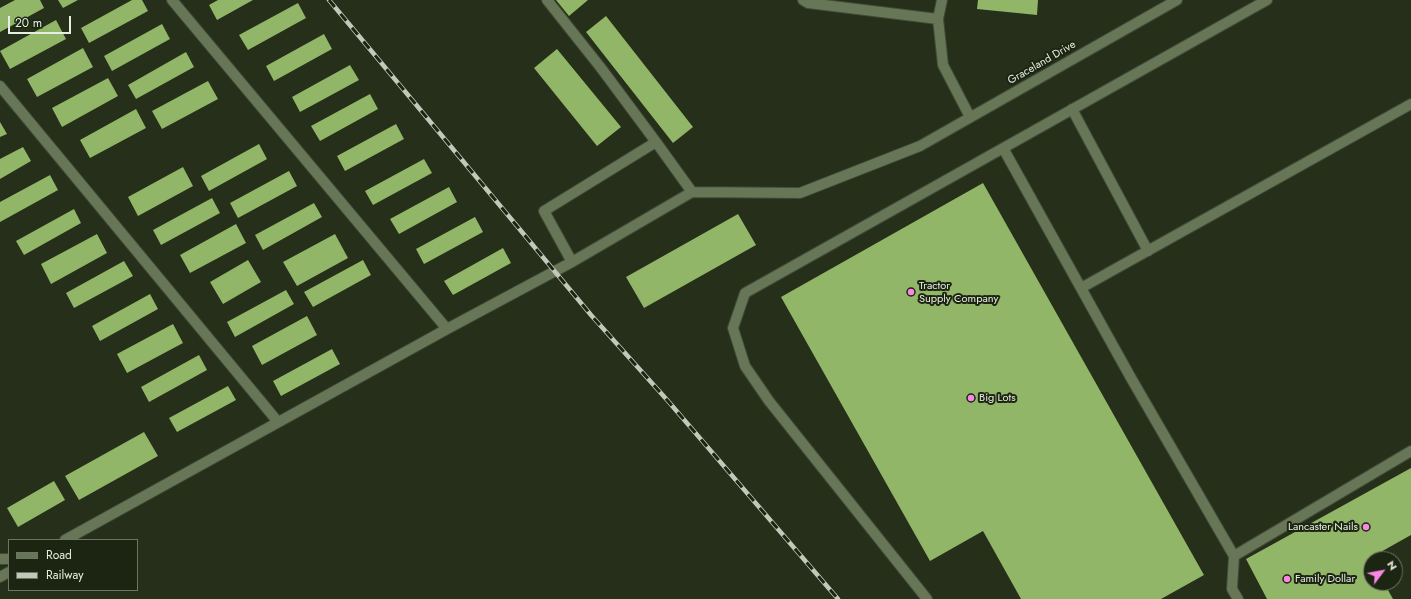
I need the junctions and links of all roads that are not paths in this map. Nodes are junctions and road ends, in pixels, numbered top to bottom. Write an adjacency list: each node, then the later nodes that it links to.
1 (172, 0): 18 (street)
2 (547, 0): 12 (street)
3 (803, 0): 7 (street)
4 (942, 0): 7 (street)
5 (1177, 0): 11 (street, Graceland Drive)
6 (1267, 0): 10 (street)
7 (938, 19): 11 (street)
8 (0, 86): 19 (street)
9 (1411, 104): 15 (street)
10 (1072, 109): 13 (street); 15 (street)
11 (970, 117): 14 (street, Graceland Drive)
12 (656, 142): 14 (street); 16 (street)
13 (1003, 148): 17 (street); 23 (street)
14 (692, 192): 16 (street)
15 (1148, 251): 17 (street)
16 (572, 262): 18 (street)
17 (1081, 288): 22 (street)
18 (447, 329): 19 (street)
19 (278, 422): 21 (street)
20 (1411, 451): 22 (street)
21 (67, 539)
22 (1234, 556): 24 (street)
23 (926, 599)
24 (1238, 599)

